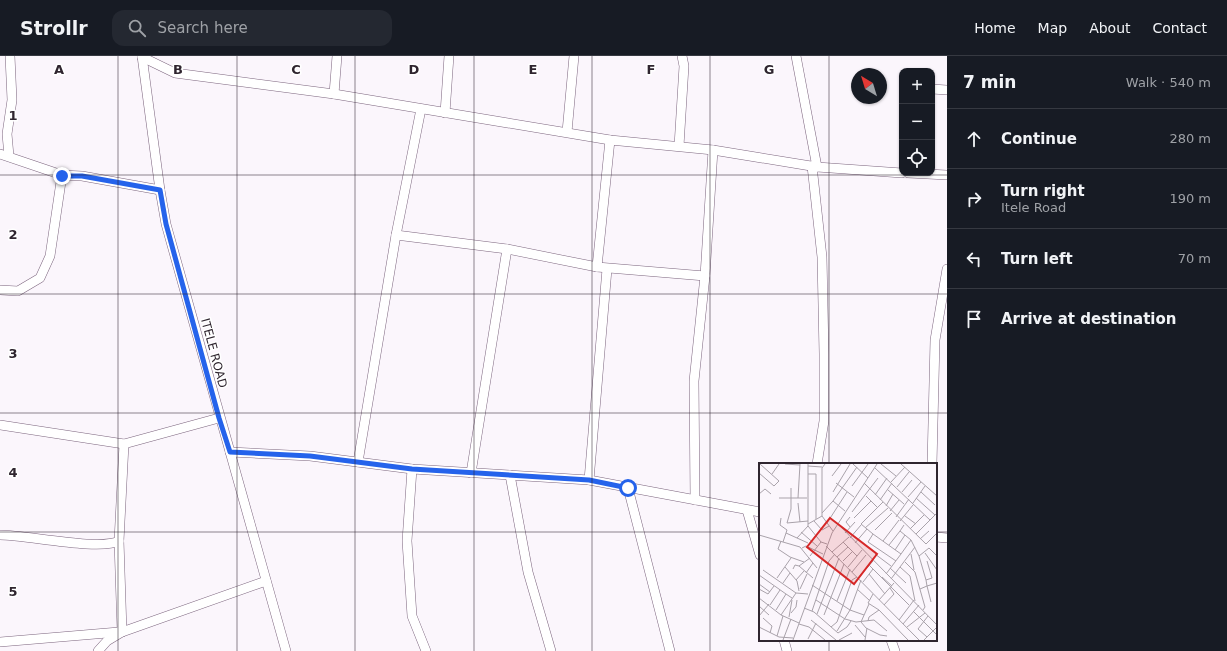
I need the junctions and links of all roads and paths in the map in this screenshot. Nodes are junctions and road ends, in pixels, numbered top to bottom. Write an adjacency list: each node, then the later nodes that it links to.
1 (10, 56): 17 (street)
2 (337, 56): 10 (street)
3 (449, 56): 12 (street)
4 (574, 56): 13 (street)
5 (682, 56): 15 (street)
6 (796, 56): 18 (street)
7 (142, 57): 10 (street); 23 (street, ITELE ROAD)
8 (935, 89): 9 (street)
9 (947, 90)
10 (334, 94): 11 (street)
11 (421, 109): 12 (street); 24 (street)
12 (446, 113): 13 (street)
13 (567, 132): 14 (street)
14 (610, 140): 15 (street); 26 (street)
15 (679, 146): 16 (street)
16 (713, 150): 18 (street); 29 (street)
17 (4, 155): 21 (street)
18 (814, 167): 19 (street); 36 (street)
19 (899, 173)
20 (935, 175): 22 (street)
21 (62, 176): 23 (street); 30 (street)
22 (947, 176)
23 (160, 190): 31 (street, ITELE ROAD)
24 (396, 235): 25 (street); 35 (street)
25 (507, 249): 26 (street); 39 (street)
26 (597, 268): 27 (street)
27 (608, 269): 29 (street); 41 (street)
28 (947, 269): 37 (street)
29 (705, 276): 43 (street)
30 (0, 290)
31 (219, 418): 33 (street); 34 (street, ITELE ROAD)
32 (0, 425): 33 (street)
33 (124, 444): 49 (street)
34 (230, 452): 35 (street); 51 (street, ITELE ROAD)
35 (358, 462): 38 (street)
36 (817, 463)
37 (932, 463)
38 (412, 469): 39 (street); 58 (street)
39 (471, 473): 40 (street)
40 (510, 475): 41 (street); 59 (street)
41 (589, 480): 42 (street)
42 (628, 488): 43 (street); 60 (street)
43 (695, 500): 44 (street)
44 (747, 510): 45 (street); 50 (street)
45 (759, 512)
46 (0, 535): 49 (street)
47 (937, 537): 48 (street)
48 (947, 538)
49 (119, 541): 52 (street)
50 (759, 551)
51 (266, 581): 52 (street); 57 (street, ITELE ROAD)
52 (122, 632): 55 (street); 56 (street)
53 (784, 641): 61 (street)
54 (891, 641): 62 (street)
55 (0, 642)
56 (98, 651)
57 (286, 651)
58 (426, 651)
59 (551, 651)
60 (670, 651)
61 (787, 651)
62 (895, 651)

